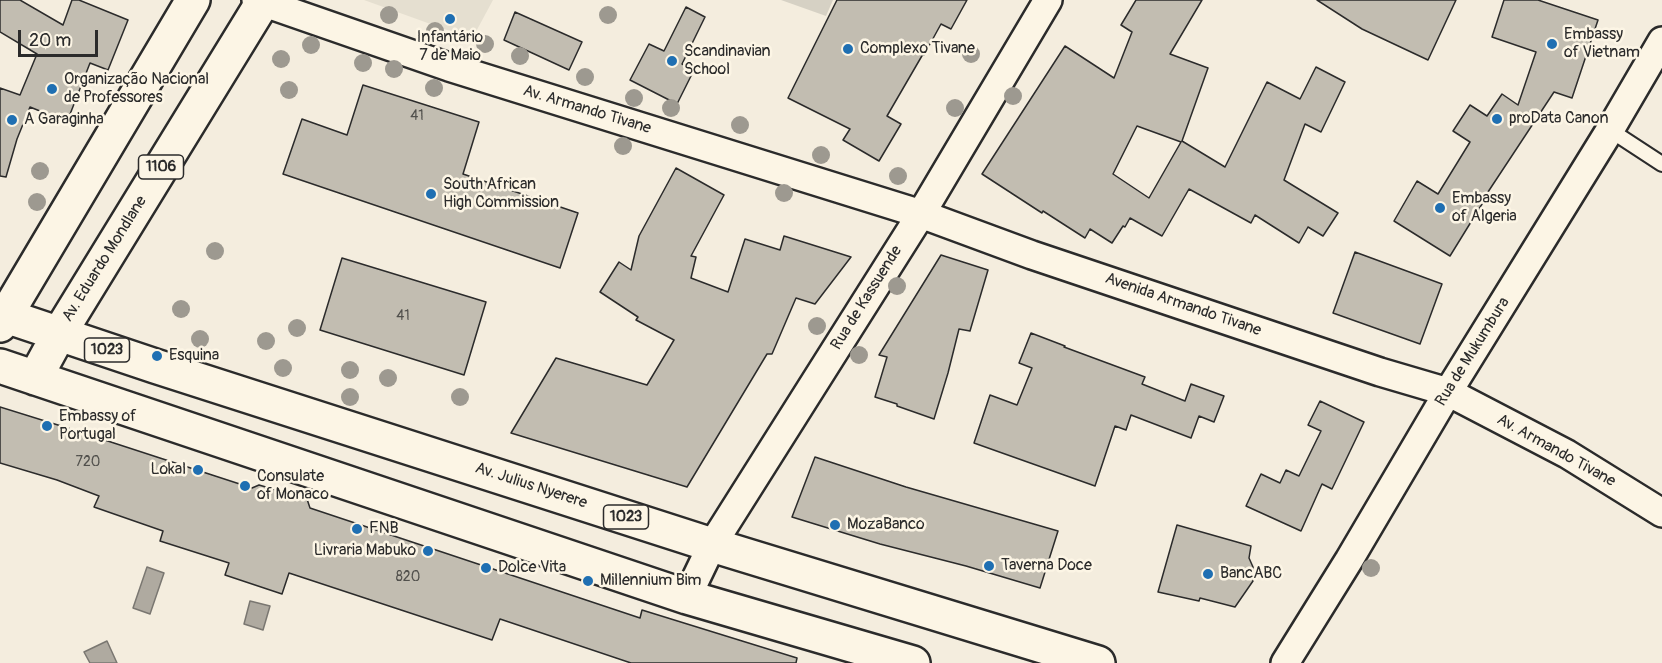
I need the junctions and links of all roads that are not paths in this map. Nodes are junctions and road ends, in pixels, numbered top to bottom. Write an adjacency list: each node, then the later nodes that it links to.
1 (192, 0): 8 (main road)
2 (261, 0): 7 (street, Av. Armando Tivane); 9 (main road, Av. Eduardo Mondlane / 1106)
3 (1048, 0): 7 (street, Rua de Kassuende)
4 (1662, 41): 5 (street, Rua de Mukumbura)
5 (1610, 130): 6 (lane); 12 (street, Rua de Mukumbura)
6 (1662, 164)
7 (921, 214): 12 (street, Avenida Armando Tivane); 14 (street, Rua de Kassuende)
8 (2, 318): 9 (main road, Av. Julius Nyerere / 1023)
9 (59, 334): 11 (main road, Av. Eduardo Mondlane); 14 (main road, Av. Julius Nyerere / 1023)
10 (0, 366): 11 (main road)
11 (35, 378): 15 (main road)
12 (1448, 392): 13 (street, Av. Armando Tivane); 18 (street, Rua de Mukumbura)
13 (1662, 513)
14 (712, 544): 15 (street, Rua de Kassuende); 17 (main road, Av. Julius Nyerere / 1023)
15 (687, 597): 16 (main road)
16 (913, 663)
17 (1098, 663)
18 (1285, 663)

